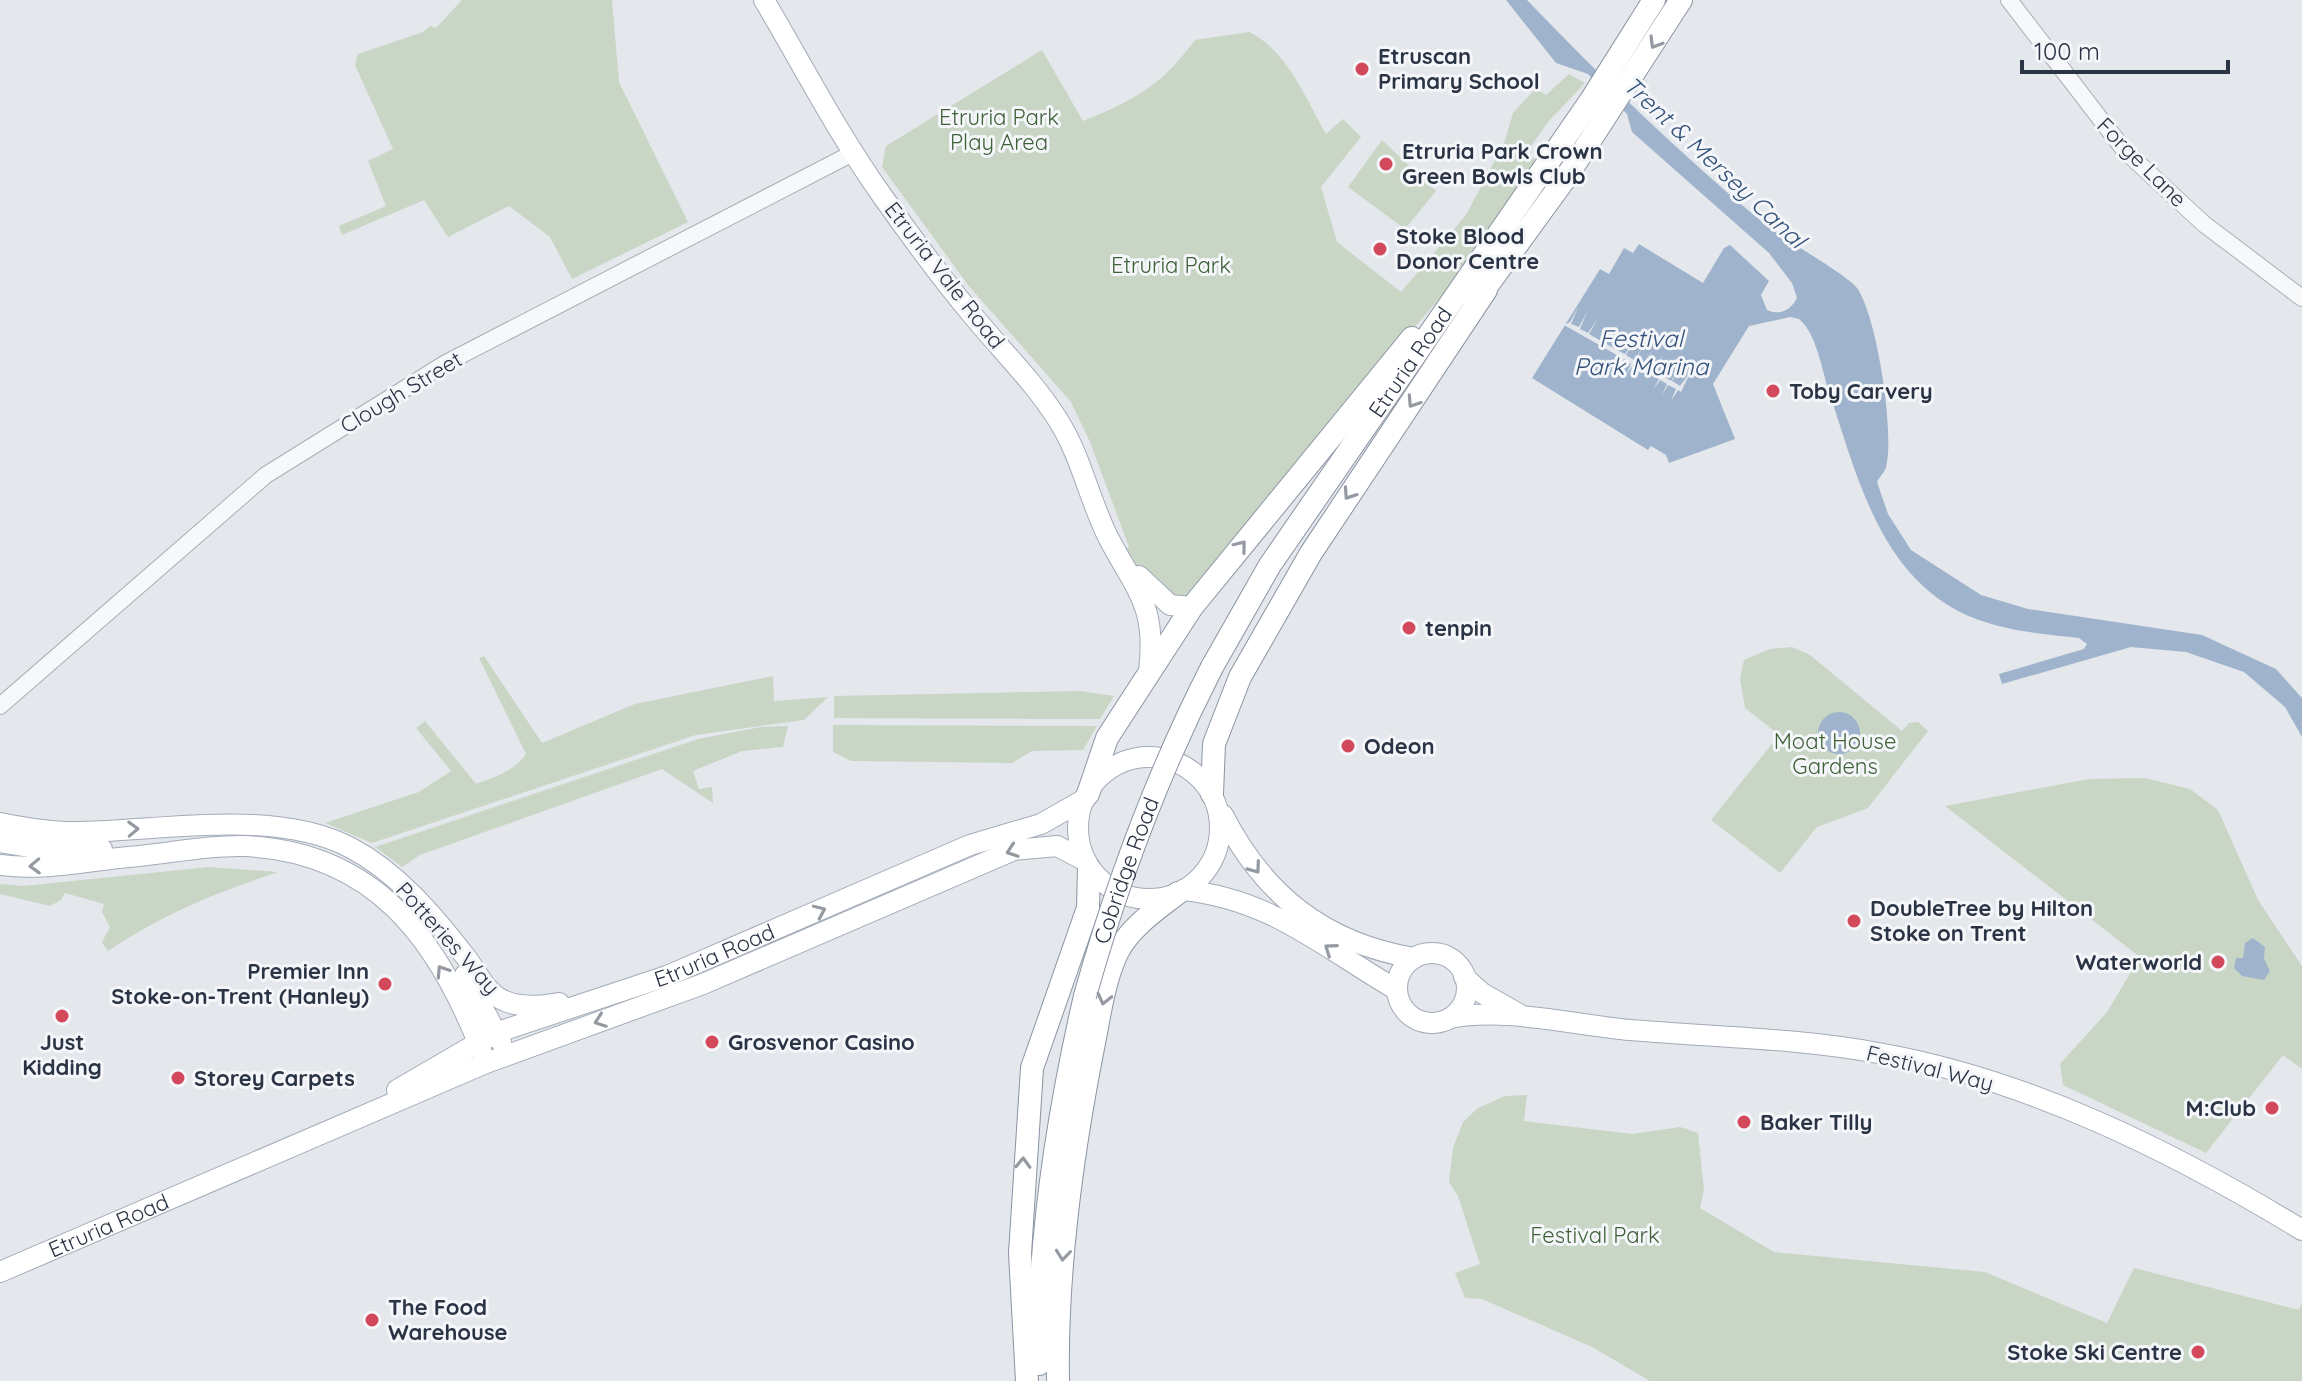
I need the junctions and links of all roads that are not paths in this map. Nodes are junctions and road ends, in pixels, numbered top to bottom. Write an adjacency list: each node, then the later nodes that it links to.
1 (764, 0): 5 (main road, Etruria Vale Road)
2 (1654, 0): 6 (highway, Etruria Road)
3 (1681, 0): 7 (highway, Etruria Road, one-way to 7)
4 (2009, 0): 8 (street, Forge Lane)
5 (853, 153): 10 (main road, Etruria Vale Road); 13 (street, Clough Street)
6 (1470, 272): 9 (highway, Etruria Road); 11 (highway, one-way to 6)
7 (1486, 290): 9 (highway, Etruria Road); 15 (highway, one-way to 15)
8 (2302, 298)
9 (1374, 416): 36 (highway, Cobridge Road, bridge)
10 (1117, 553): 11 (main road); 12 (main road, Etruria Vale Road)
11 (1192, 607): 12 (highway)
12 (1149, 671): 14 (highway)
13 (0, 706)
14 (1087, 796): 15 (main road); 19 (main road); 26 (main road, Etruria Road, one-way to 14)
15 (1214, 798): 21 (main road); 23 (main road, one-way to 23)
16 (0, 823): 22 (main road, Potteries Way, one-way to 22)
17 (0, 842): 18 (main road)
18 (242, 846): 20 (main road, Potteries Way, one-way to 20); 29 (main road, Potteries Way, one-way to 18)
19 (1088, 864): 21 (main road); 30 (main road, Etruria Road, one-way to 30); 35 (highway, one-way to 19)
20 (0, 865)
21 (1180, 892): 25 (main road, one-way to 21); 37 (highway, one-way to 37)
22 (434, 919): 26 (main road, Potteries Way); 29 (main road)
23 (1414, 958): 24 (main road); 25 (main road)
24 (1464, 977): 27 (main road, Festival Way); 28 (main road)
25 (1397, 990): 28 (main road)
26 (618, 992): 29 (main road, Etruria Road)
27 (1526, 1017): 28 (main road, Festival Way); 33 (main road, Festival Way)
28 (1450, 1018)
29 (486, 1036): 30 (main road); 31 (main road); 32 (main road, Etruria Road)
30 (508, 1054): 31 (main road, Etruria Road)
31 (486, 1063): 32 (main road, Etruria Road)
32 (350, 1121): 34 (main road, Etruria Road)
33 (2302, 1230)
34 (0, 1272)
35 (1027, 1381)
36 (1040, 1381)
37 (1058, 1381)

